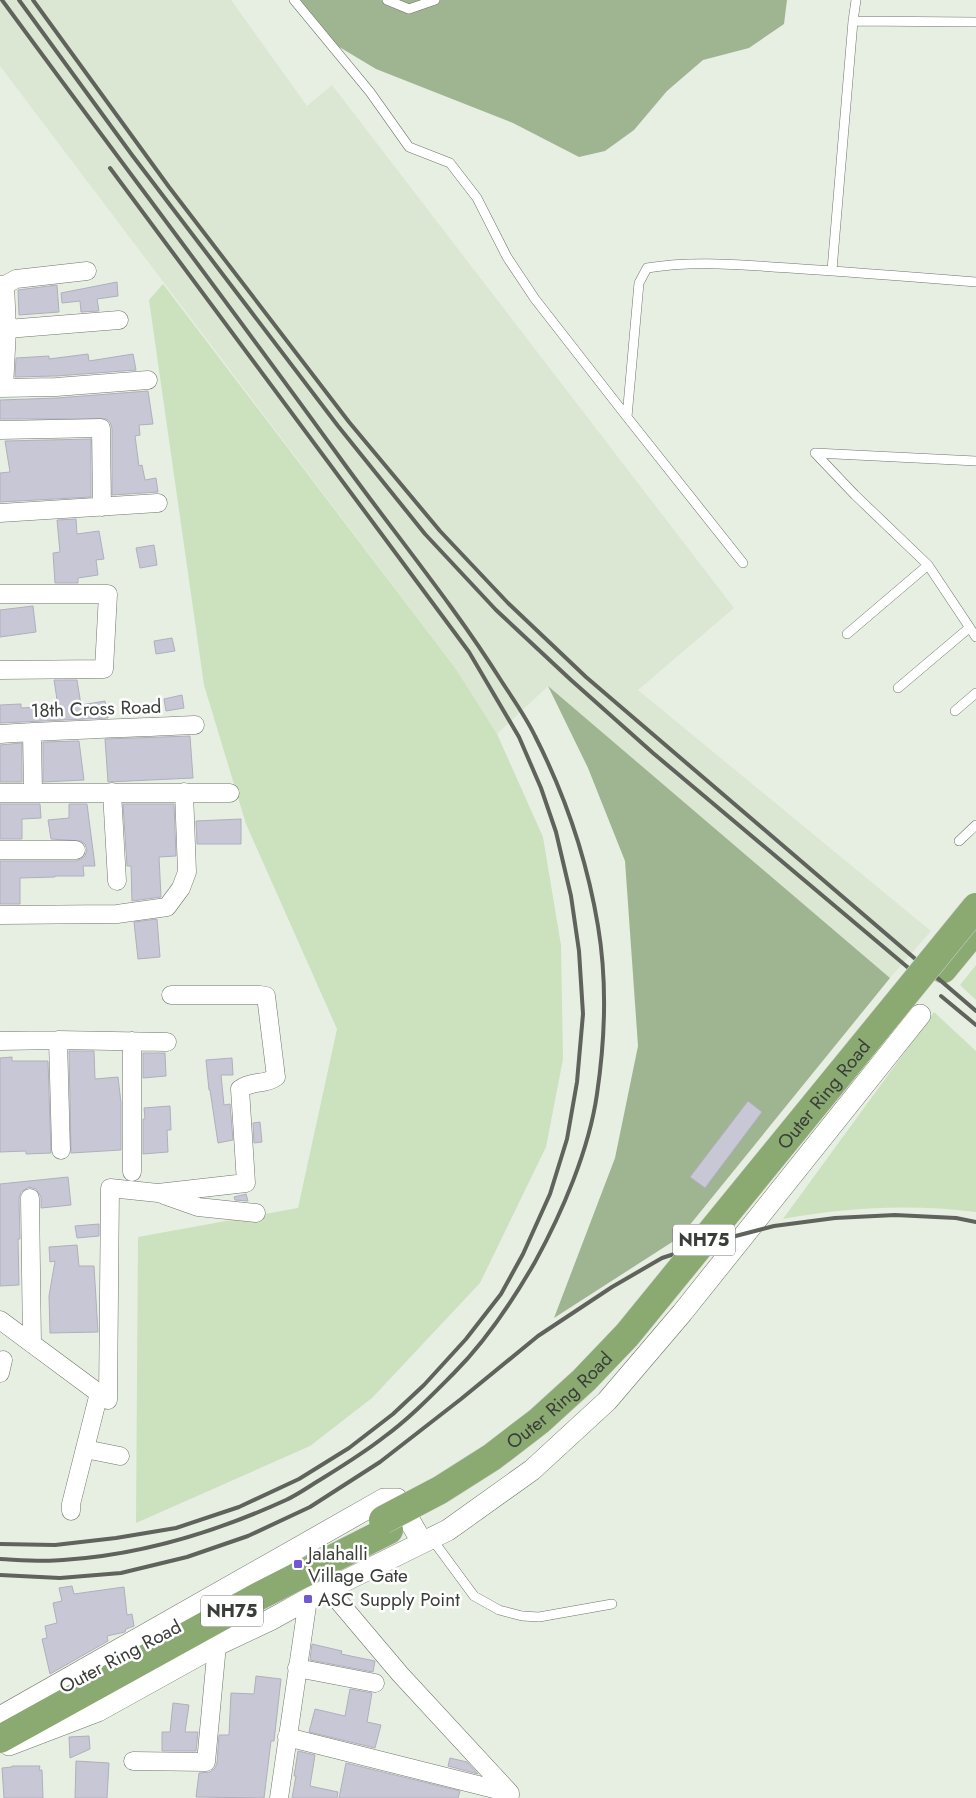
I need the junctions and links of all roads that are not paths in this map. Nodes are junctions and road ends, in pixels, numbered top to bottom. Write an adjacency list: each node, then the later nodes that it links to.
1 (294, 0): 15 (lane)
2 (387, 0): 3 (lane)
3 (435, 0)
4 (856, 0): 5 (lane)
5 (853, 21): 6 (lane); 7 (lane)
6 (976, 22)
7 (832, 270): 9 (lane); 15 (lane)
8 (87, 271): 10 (street)
9 (976, 282)
10 (2, 285): 12 (street)
11 (119, 320): 12 (street)
12 (7, 329): 14 (street)
13 (148, 380): 14 (street)
14 (2, 388)
15 (627, 417): 21 (lane)
16 (0, 430): 19 (street)
17 (976, 461): 22 (lane)
18 (158, 503): 19 (street)
19 (102, 507): 20 (street)
20 (0, 513)
21 (743, 563)
22 (928, 565): 24 (lane); 25 (lane)
23 (0, 594): 27 (street)
24 (969, 628): 26 (lane); 28 (lane)
25 (847, 634)
26 (976, 637)
27 (0, 670)
28 (898, 688)
29 (976, 693): 30 (lane)
30 (955, 711)
31 (195, 725): 32 (street, 18th Cross Road)
32 (32, 732): 33 (street, 18th Cross Road); 37 (street)
33 (0, 734)
34 (112, 792): 35 (street); 37 (street); 43 (street)
35 (184, 792): 38 (street); 45 (street)
36 (0, 793): 37 (street)
37 (33, 793)
38 (230, 793)
39 (976, 825): 40 (lane)
40 (959, 841)
41 (0, 850): 42 (street)
42 (76, 850)
43 (117, 881)
44 (976, 907): 64 (highway, Outer Ring Road / NH75, bridge)
45 (0, 915)
46 (976, 929): 64 (highway, Outer Ring Road / NH75)
47 (171, 995): 55 (street)
48 (920, 1015): 65 (street)
49 (58, 1040): 50 (street); 51 (street); 53 (street)
50 (0, 1041)
51 (132, 1042): 52 (street); 54 (street)
52 (168, 1042)
53 (61, 1150)
54 (132, 1172)
55 (158, 1193): 57 (street); 60 (street)
56 (30, 1198): 59 (street)
57 (256, 1213)
58 (0, 1320): 59 (street)
59 (32, 1344): 60 (street)
60 (99, 1393): 61 (street)
61 (85, 1449): 62 (street); 63 (street)
62 (120, 1456)
63 (71, 1511)
64 (386, 1525): 73 (highway, Outer Ring Road / NH75); 75 (highway, Outer Ring Road / NH75)
65 (426, 1540): 66 (street); 68 (lane); 72 (street)
66 (329, 1590): 67 (street); 78 (street)
67 (308, 1599): 69 (street); 70 (street)
68 (612, 1604)
69 (217, 1645): 76 (street); 77 (street)
70 (297, 1668): 71 (street); 74 (street)
71 (376, 1682)
72 (0, 1717)
73 (0, 1722)
74 (288, 1736): 78 (street); 79 (street)
75 (0, 1739)
76 (0, 1749)
77 (133, 1761)
78 (510, 1796)
79 (279, 1798)

